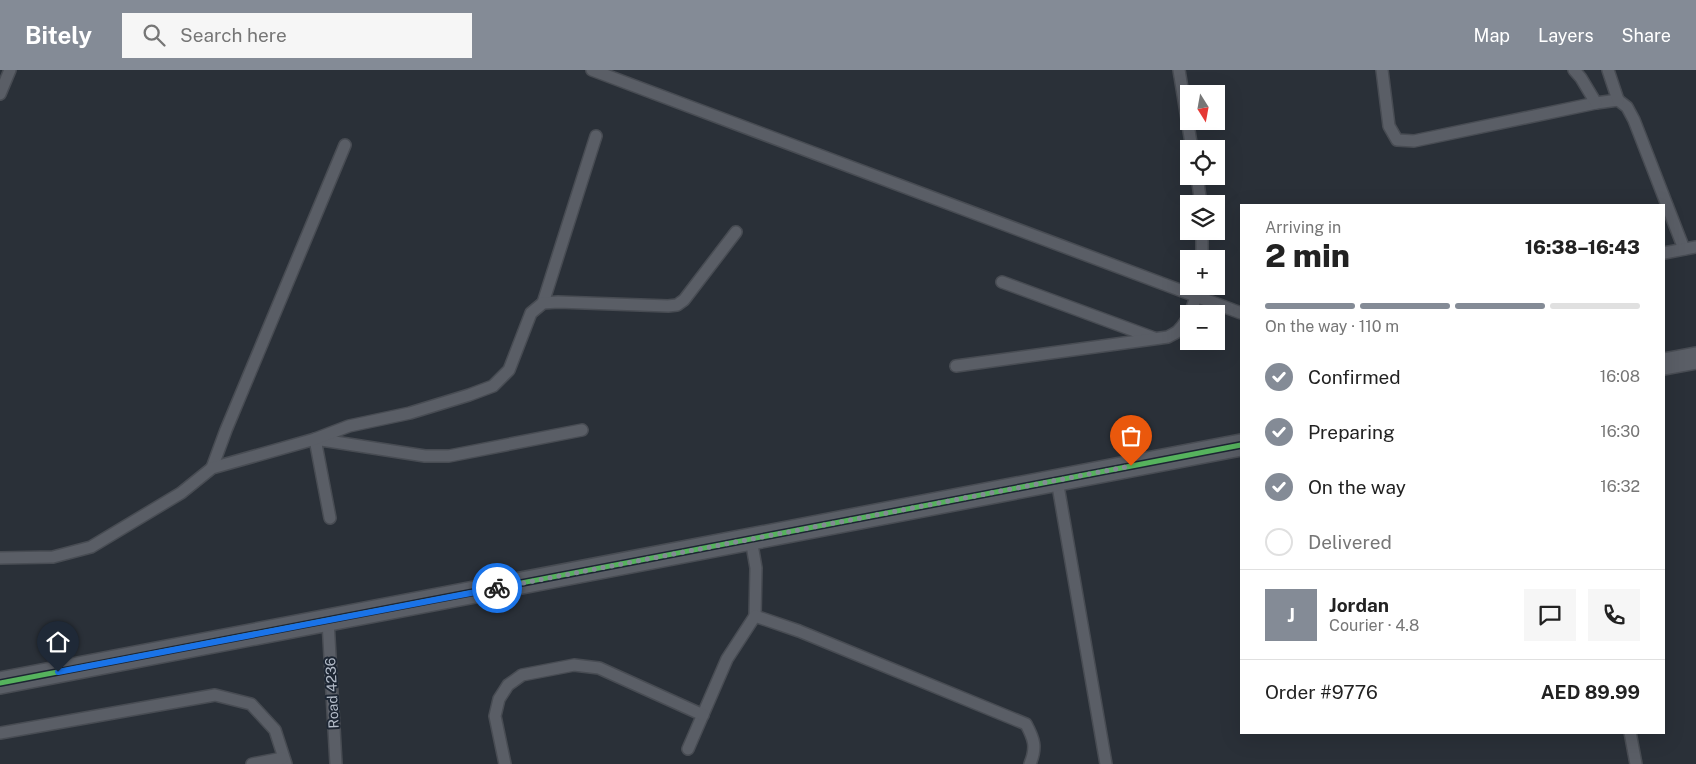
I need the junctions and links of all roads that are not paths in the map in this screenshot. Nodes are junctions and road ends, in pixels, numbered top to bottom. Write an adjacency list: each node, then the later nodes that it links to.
1 (10, 70): 7 (lane)
2 (592, 70): 18 (lane)
3 (1180, 70): 11 (lane)
4 (1382, 70): 9 (lane)
5 (1574, 70): 9 (lane)
6 (1608, 70): 8 (lane)
7 (0, 94)
8 (1618, 100): 9 (lane); 15 (lane)
9 (1596, 103)
10 (596, 136): 21 (lane)
11 (1191, 140)
12 (345, 145): 30 (lane)
13 (736, 232): 21 (lane)
14 (1696, 247): 15 (lane)
15 (1684, 249): 16 (lane)
16 (1665, 253)
17 (1002, 282): 23 (lane)
18 (1180, 286)
19 (1196, 295): 23 (lane)
20 (1203, 295): 22 (lane)
21 (543, 303): 28 (lane)
22 (1240, 313)
23 (1156, 338): 26 (lane)
24 (1696, 358): 25 (street)
25 (1665, 364)
26 (956, 366)
27 (582, 430): 28 (lane)
28 (315, 439): 30 (lane); 32 (lane)
29 (1240, 445): 31 (street)
30 (212, 468): 34 (lane)
31 (1057, 480): 33 (street); 47 (lane)
32 (330, 518)
33 (751, 539): 35 (lane); 36 (street)
34 (0, 558)
35 (755, 616): 38 (lane); 46 (lane)
36 (328, 621): 37 (street); 44 (lane, Road 4236)
37 (0, 683)
38 (703, 715): 41 (lane); 45 (lane)
39 (0, 733): 42 (lane)
40 (1630, 734): 48 (lane)
41 (688, 749)
42 (284, 761): 43 (lane)
43 (252, 764)
44 (336, 764)
45 (505, 764)
46 (1030, 764)
47 (1106, 764)
48 (1636, 764)

